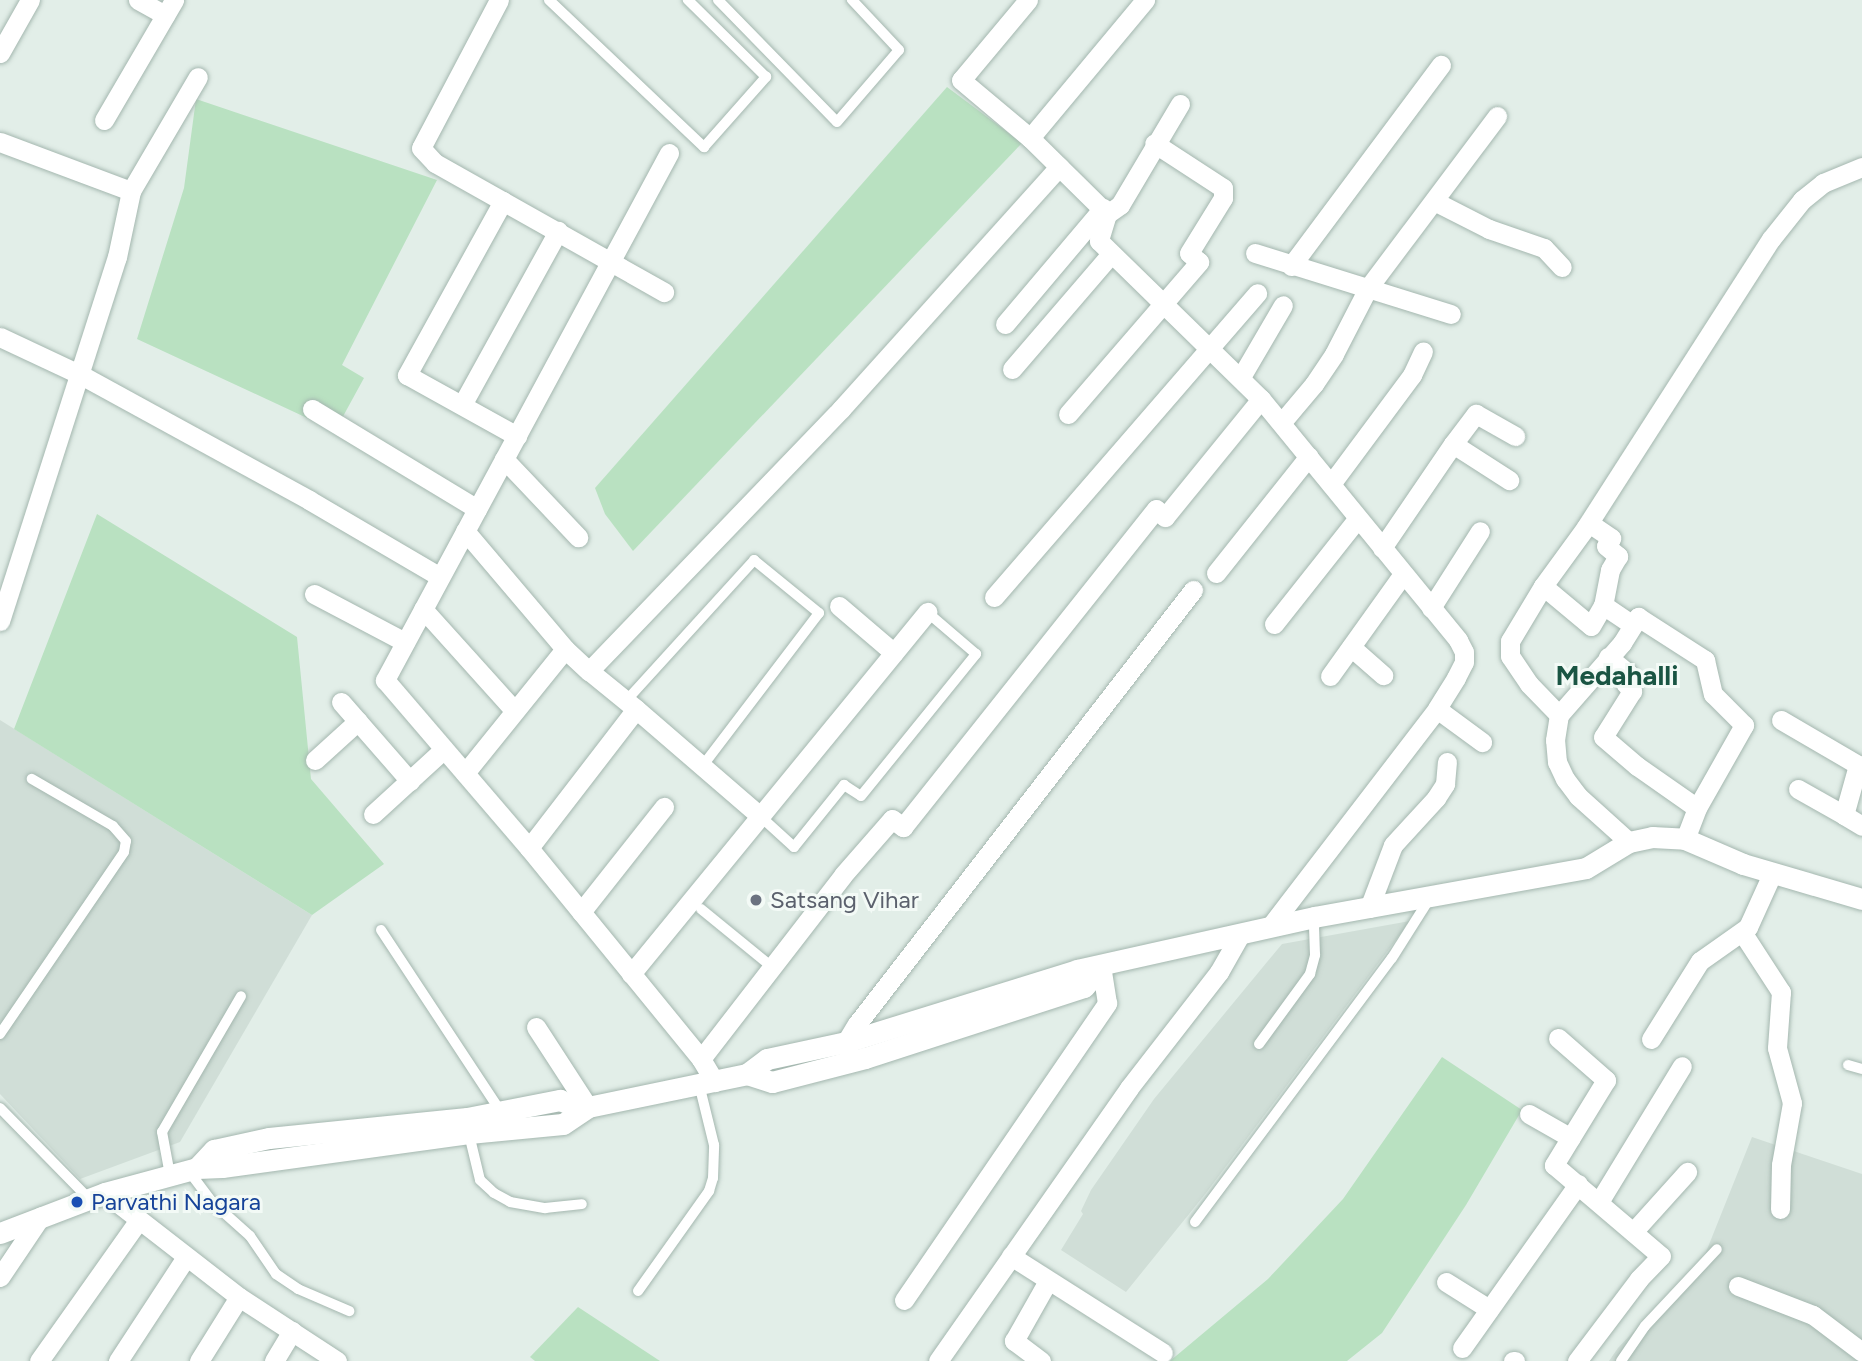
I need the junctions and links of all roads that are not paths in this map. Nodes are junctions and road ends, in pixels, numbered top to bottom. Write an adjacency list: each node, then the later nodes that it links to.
1 (30, 0): 11 (street)
2 (138, 0): 10 (street)
3 (499, 0): 24 (street)
4 (549, 0): 5 (lane)
5 (688, 0)
6 (718, 0): 7 (lane)
7 (852, 0)
8 (1028, 0): 17 (street)
9 (1145, 0): 17 (street)
10 (169, 8): 16 (street)
11 (0, 53)
12 (1441, 65): 31 (street)
13 (198, 77): 23 (street)
14 (1180, 104): 19 (street)
15 (1497, 116): 25 (street)
16 (104, 120)
17 (1030, 138): 21 (street)
18 (0, 142): 23 (street)
19 (1154, 143): 26 (street); 36 (street)
20 (670, 153): 30 (street)
21 (1059, 167): 26 (street); 85 (street)
22 (1862, 167): 60 (street)
23 (131, 191): 44 (street)
24 (503, 201): 27 (street); 47 (street)
25 (1434, 201): 32 (street); 33 (street)
26 (1105, 211): 29 (street); 39 (street)
27 (558, 231): 30 (street); 47 (street)
28 (1255, 253): 31 (street)
29 (1110, 255): 36 (street); 43 (street)
30 (612, 260): 34 (street); 51 (street)
31 (1291, 265): 33 (street)
32 (1562, 267)
33 (1368, 288): 38 (street); 50 (street)
34 (664, 292)
35 (1256, 293): 41 (street)
36 (1163, 304): 41 (street); 49 (street)
37 (1283, 305): 45 (street)
38 (1451, 314)
39 (1005, 324)
40 (0, 337): 44 (street)
41 (1209, 346): 45 (street); 71 (street)
42 (1423, 351): 57 (street)
43 (1012, 369)
44 (81, 375): 67 (street); 77 (street)
45 (1241, 377): 46 (street)
46 (1261, 399): 50 (street); 124 (street)
47 (462, 405): 51 (street)
48 (312, 409): 58 (street)
49 (1068, 414)
50 (1282, 422): 54 (street)
51 (517, 436): 55 (street)
52 (1515, 436): 53 (street)
53 (1453, 444): 56 (street); 64 (street)
54 (1309, 456): 57 (street); 65 (street)
55 (504, 459): 58 (street); 63 (street)
56 (1509, 480)
57 (1331, 484): 59 (street)
58 (477, 509): 61 (street)
59 (1358, 518): 64 (street); 78 (street)
60 (1589, 523): 68 (street); 72 (street)
61 (465, 531): 67 (street); 82 (street)
62 (1480, 531): 74 (street)
63 (578, 537)
64 (1382, 548): 66 (street)
65 (1216, 573)
66 (1402, 574): 74 (street); 81 (street)
67 (440, 577): 75 (street)
68 (1543, 586): 72 (street); 92 (street)
69 (1193, 590): 133 (street)
70 (314, 594): 80 (street)
71 (994, 597)
72 (1603, 605): 79 (street)
73 (839, 606): 83 (street)
74 (1431, 608): 90 (street)
75 (423, 610): 80 (street); 91 (street)
76 (927, 612): 83 (street); 107 (lane)
77 (0, 621)
78 (1275, 624)
79 (1633, 625): 84 (street); 105 (street)
80 (405, 642): 96 (street)
81 (1351, 646): 86 (street); 87 (street)
82 (565, 649): 85 (street); 91 (street)
83 (894, 653): 107 (street)
84 (1608, 657): 92 (street); 105 (street)
85 (589, 671): 89 (street)
86 (1383, 675)
87 (1330, 676)
88 (341, 702): 94 (street)
89 (631, 705): 99 (street); 99 (lane); 112 (street)
90 (1437, 709): 95 (street); 120 (street)
91 (515, 711): 100 (street)
92 (1559, 715): 111 (street)
93 (1781, 720): 108 (street)
94 (358, 722): 97 (street); 102 (street)
95 (1482, 743)
96 (444, 749): 100 (street); 102 (street)
97 (315, 760)
98 (1447, 762): 116 (street)
99 (703, 765): 107 (street)
100 (465, 773): 112 (street)
101 (32, 779): 129 (lane)
102 (411, 781): 106 (street)
103 (1798, 789): 108 (street)
104 (663, 807): 118 (street)
105 (1697, 808): 110 (street)
106 (373, 814)
107 (760, 816): 126 (street)
108 (1843, 816): 109 (street)
109 (1862, 826)
110 (1685, 839): 111 (main road); 113 (main road)
111 (1629, 842): 114 (main road)
112 (529, 848): 118 (street)
113 (1772, 874): 115 (main road); 122 (street)
114 (1430, 898): 116 (main road); 154 (lane)
115 (1862, 899)
116 (1369, 908): 119 (main road)
117 (701, 909): 124 (lane)
118 (581, 912): 126 (street)
119 (1314, 918): 120 (main road); 132 (lane)
120 (1270, 927): 123 (main road)
121 (382, 930): 141 (lane)
122 (1742, 932): 131 (street); 151 (street)
123 (1240, 935): 125 (main road); 158 (street)
124 (772, 967): 134 (street)
125 (1101, 967): 133 (main road); 166 (street)
126 (631, 974): 134 (street)
127 (241, 996): 145 (lane)
128 (536, 1027): 140 (street)
129 (0, 1034)
130 (1558, 1038): 144 (street)
131 (1651, 1039)
132 (1259, 1044)
133 (848, 1052): 138 (main road)
134 (701, 1059): 138 (street)
135 (1848, 1065): 137 (lane)
136 (1682, 1066): 149 (street)
137 (1862, 1069)
138 (707, 1083): 140 (main road); 164 (lane)
139 (0, 1108): 148 (lane)
140 (585, 1108): 141 (main road); 143 (main road)
141 (502, 1113): 143 (main road)
142 (1529, 1114): 144 (street)
143 (468, 1125): 145 (main road); 150 (lane)
144 (1571, 1138): 147 (street)
145 (185, 1171): 148 (main road); 168 (lane)
146 (1687, 1172): 155 (street)
147 (1578, 1184): 149 (street); 167 (street)
148 (97, 1196): 152 (main road); 153 (street)
149 (1599, 1202): 155 (street)
150 (582, 1204)
151 (1780, 1209)
152 (41, 1216): 156 (main road); 160 (street)
153 (139, 1220): 159 (street); 173 (street)
154 (1195, 1222)
155 (1633, 1232): 180 (street)
156 (0, 1233)
157 (1717, 1249): 181 (lane)
158 (1011, 1256): 161 (street); 178 (street)
159 (186, 1257): 165 (street); 174 (street)
160 (0, 1277)
161 (1048, 1281): 172 (street); 179 (street)
162 (1446, 1282): 167 (street)
163 (1738, 1286): 171 (street)
164 (638, 1292)
165 (239, 1297): 169 (street); 175 (street)
166 (904, 1300)
167 (1489, 1309): 170 (street)
168 (349, 1311)
169 (292, 1331): 176 (street); 177 (street)
170 (1462, 1348)
171 (1862, 1352)
172 (1163, 1353)
173 (39, 1361)
174 (118, 1361)
175 (199, 1361)
176 (274, 1361)
177 (337, 1361)
178 (938, 1361)
179 (1041, 1361)
180 (1577, 1361)
181 (1621, 1361)

